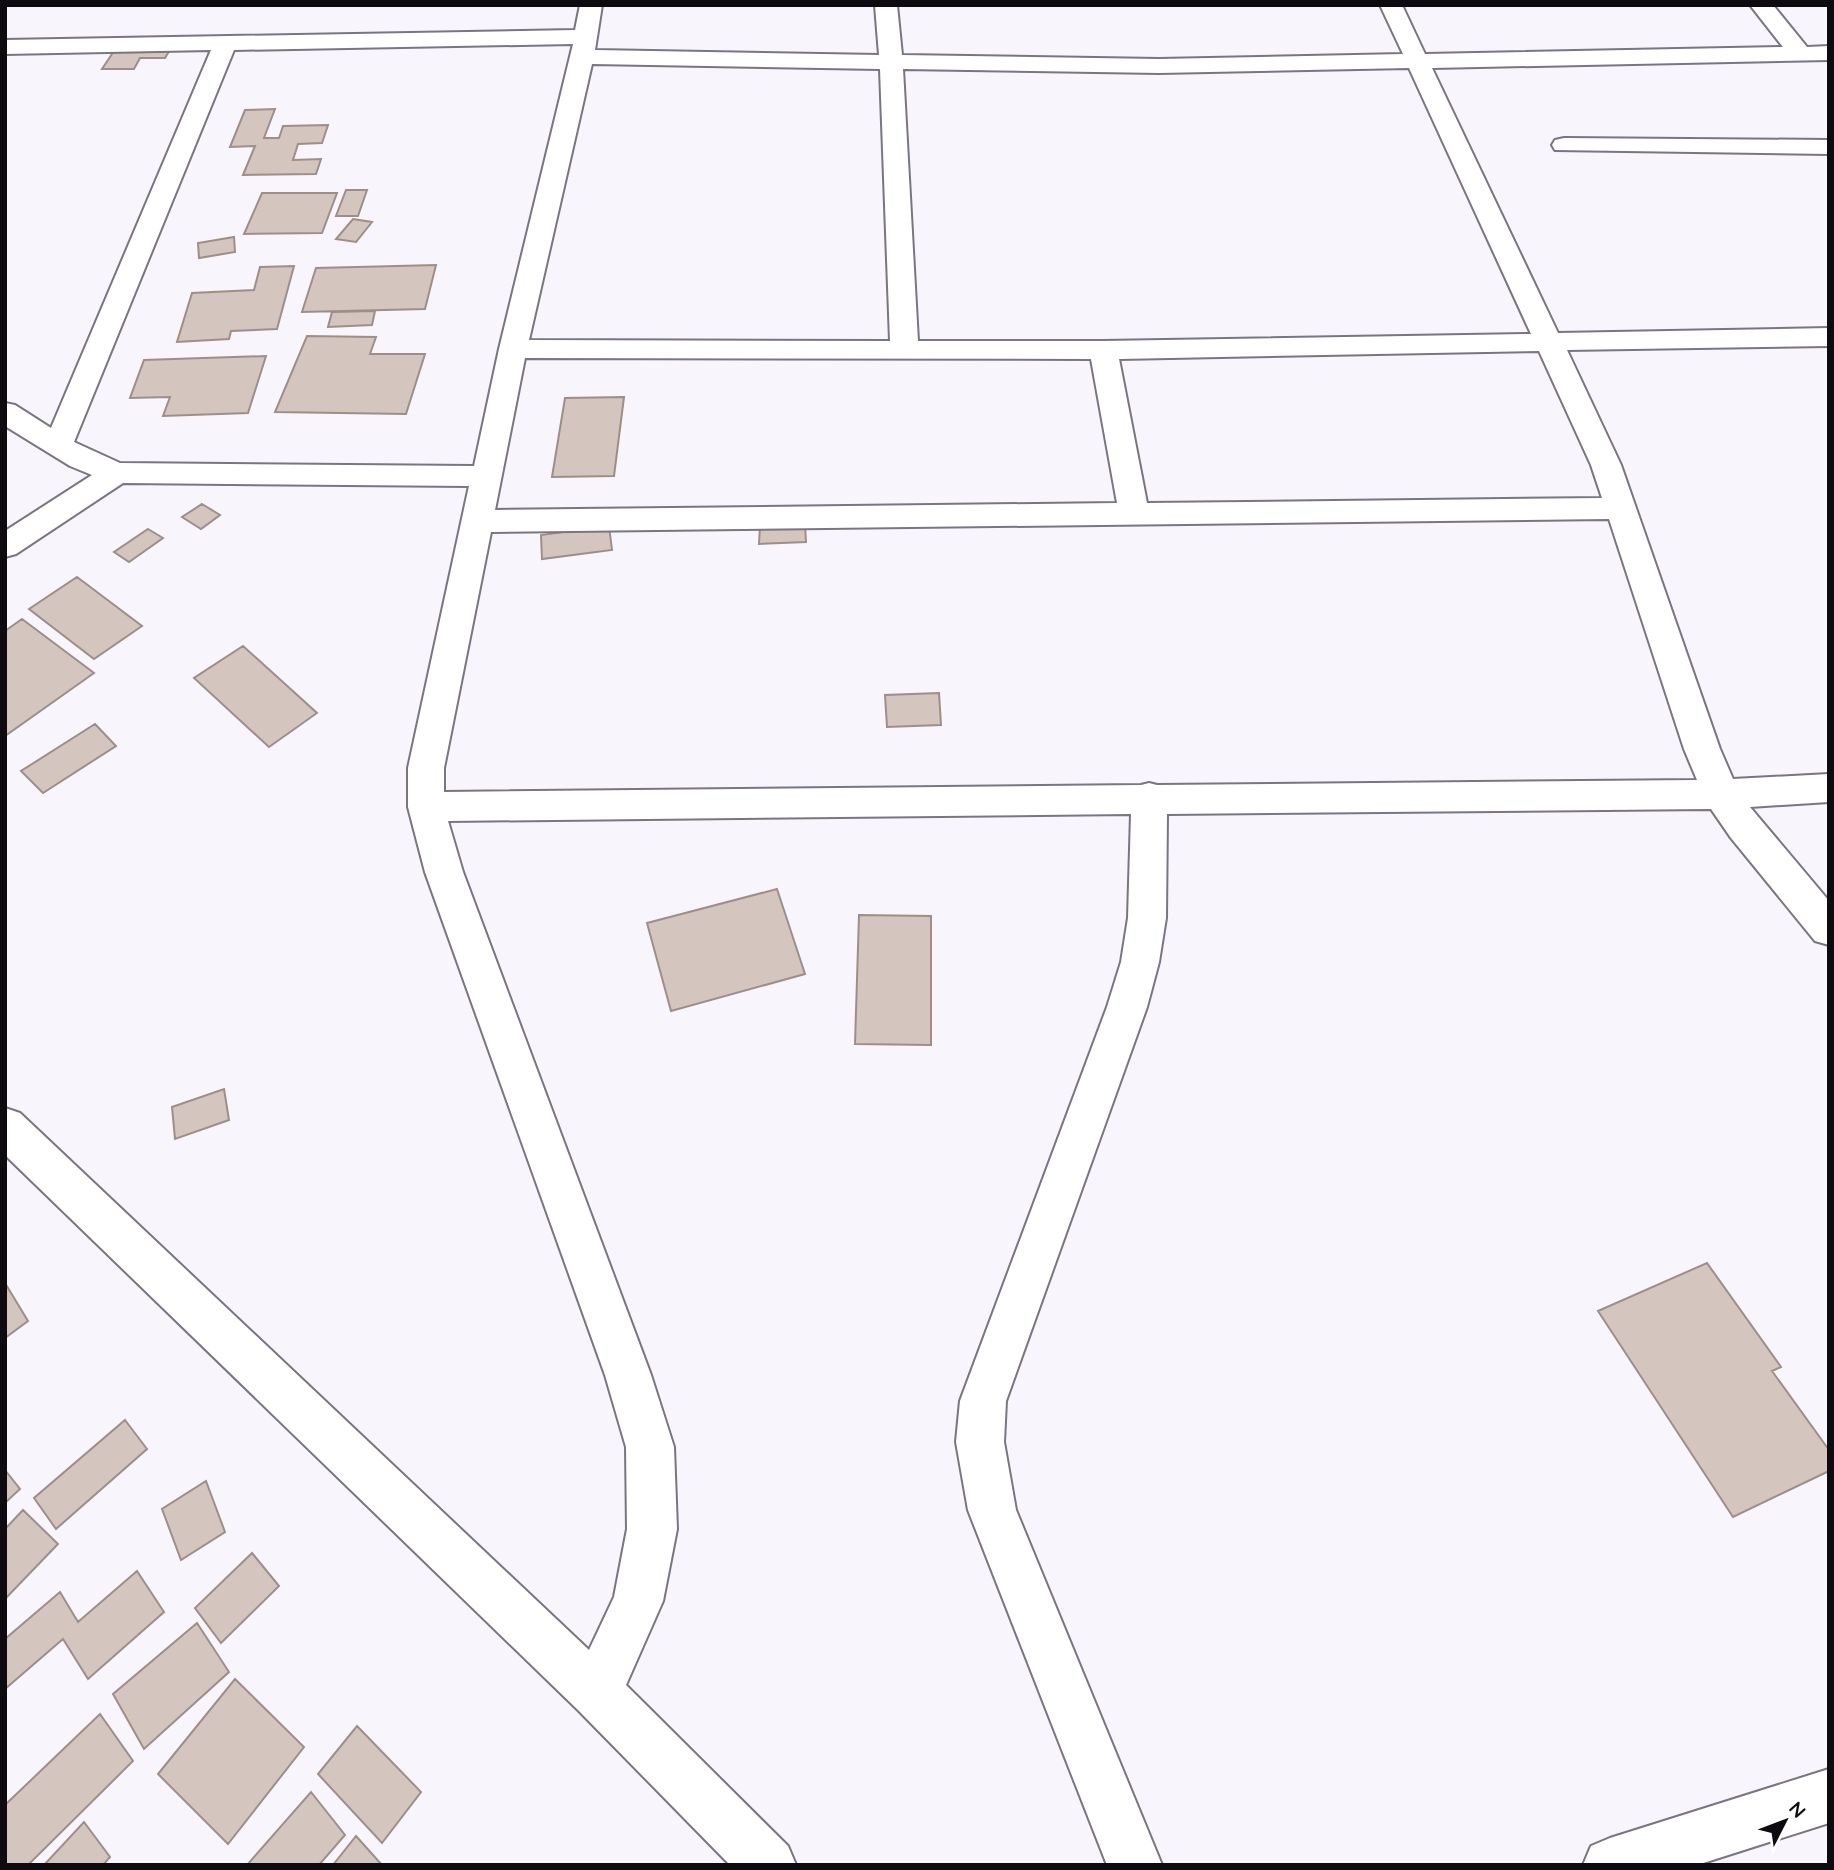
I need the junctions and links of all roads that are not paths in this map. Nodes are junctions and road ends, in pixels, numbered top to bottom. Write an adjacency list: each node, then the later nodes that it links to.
1 (886, 5): 10 (street)
2 (1391, 5): 9 (street)
3 (1761, 5): 8 (street)
4 (586, 33): 5 (street); 10 (street); 15 (street)
5 (225, 44): 6 (street); 19 (street)
6 (5, 47)
7 (1829, 53): 8 (street)
8 (1801, 54): 9 (street)
9 (1419, 61): 10 (street); 14 (street)
10 (891, 62): 16 (street)
11 (1564, 145): 12 (street)
12 (1829, 147)
13 (1829, 337): 14 (street)
14 (1549, 343): 17 (street); 22 (street)
15 (513, 349): 16 (street); 21 (street)
16 (904, 349): 17 (street)
17 (1103, 350): 23 (street)
18 (5, 412): 19 (street)
19 (58, 446): 20 (street)
20 (117, 473): 21 (street); 25 (street)
21 (488, 476): 24 (street)
22 (1622, 508): 23 (street); 27 (street)
23 (1134, 513): 24 (street)
24 (479, 521): 29 (street)
25 (5, 546)
26 (1829, 788): 27 (street)
27 (1721, 794): 28 (street); 30 (street)
28 (1149, 797): 29 (street); 35 (street)
29 (426, 807): 32 (street)
30 (1829, 929)
31 (5, 1127): 32 (street)
32 (596, 1692): 34 (street)
33 (1829, 1796): 36 (street)
34 (769, 1865)
35 (1135, 1865)
36 (1610, 1865)

